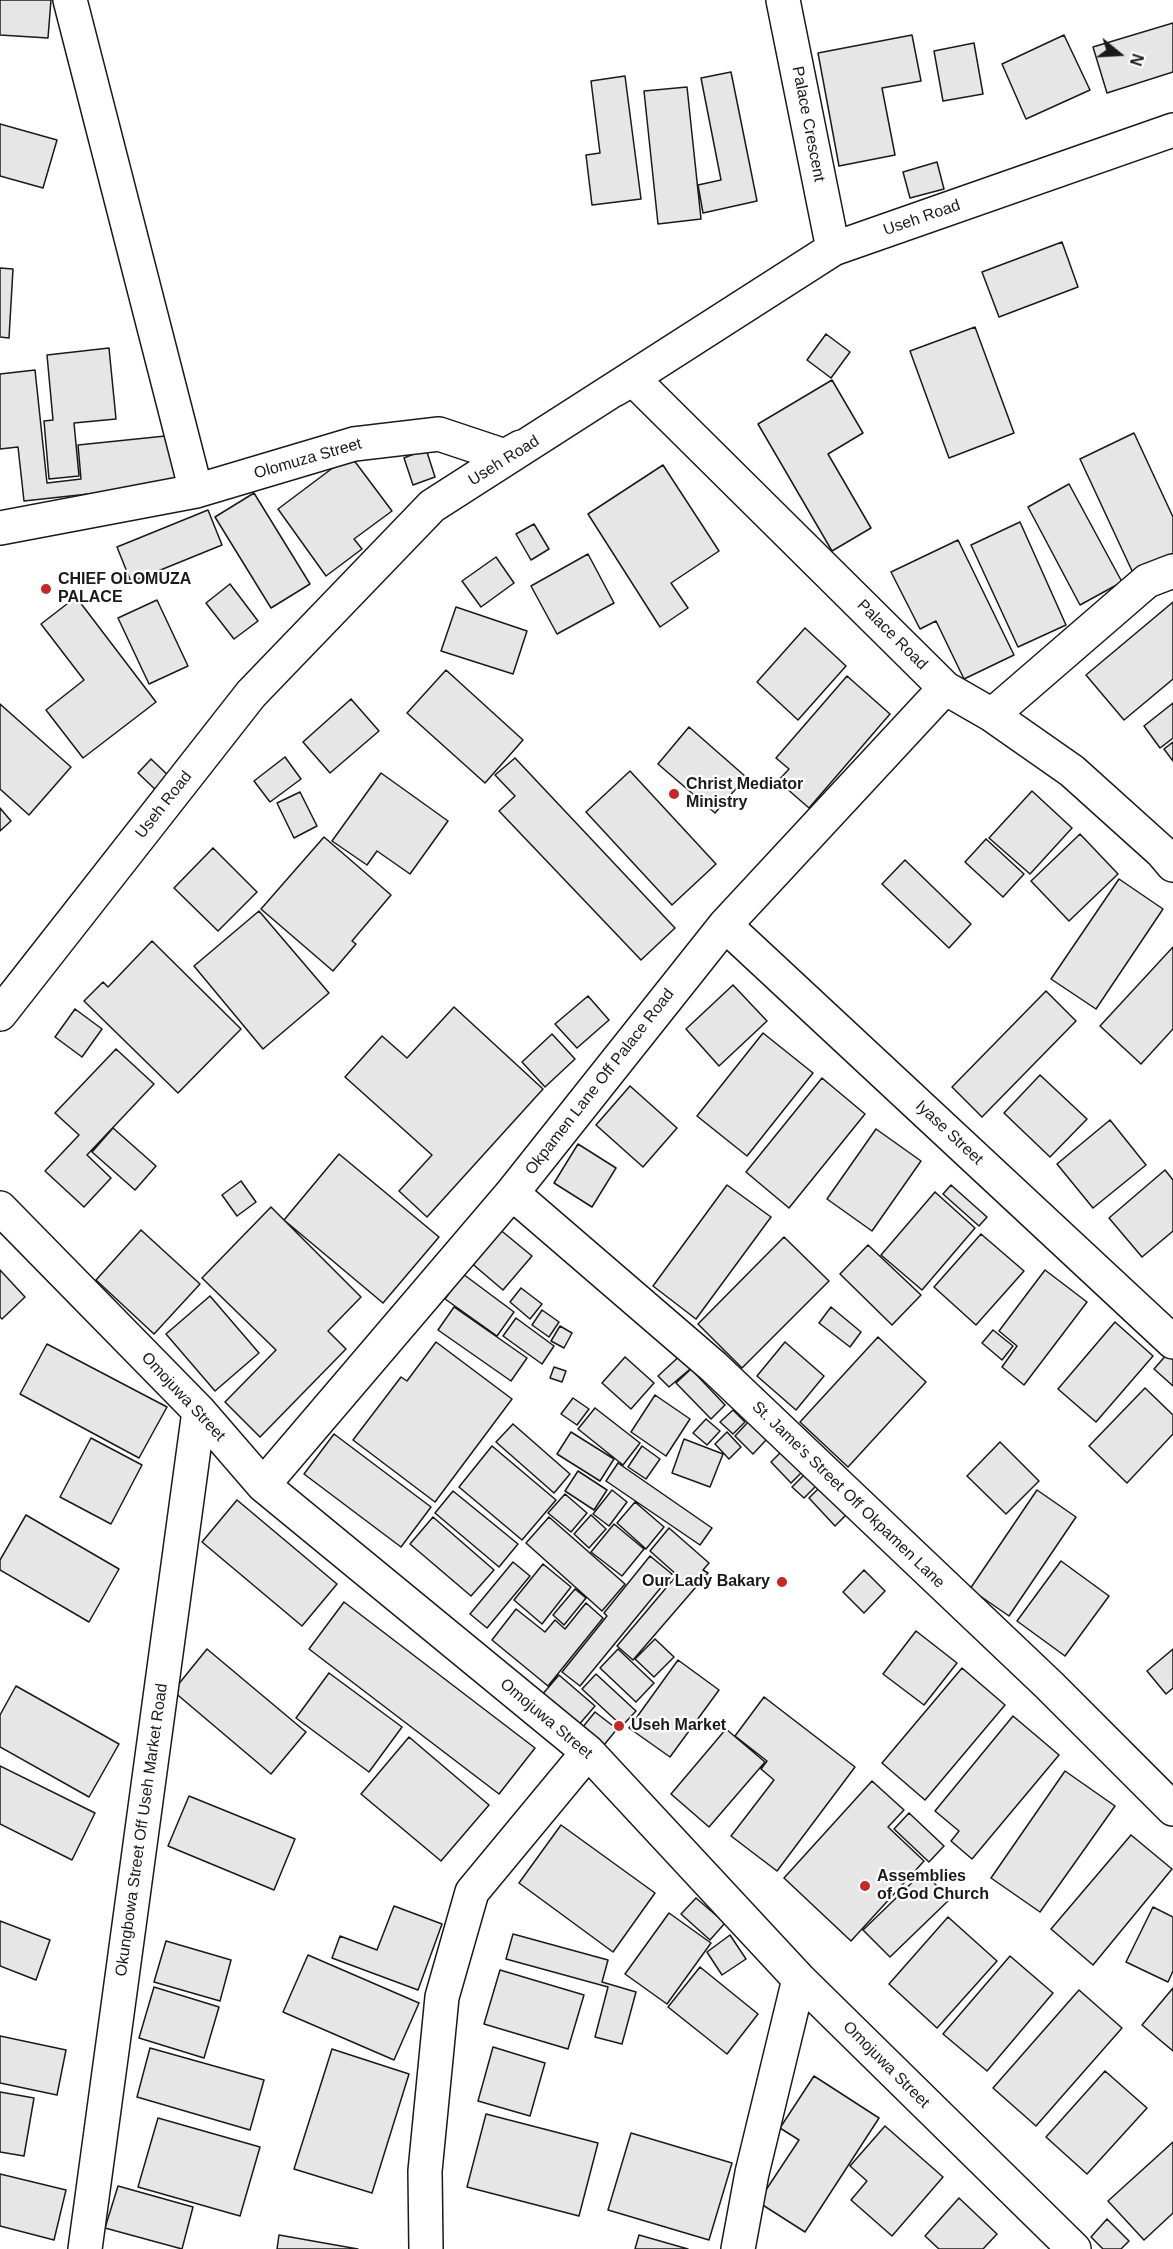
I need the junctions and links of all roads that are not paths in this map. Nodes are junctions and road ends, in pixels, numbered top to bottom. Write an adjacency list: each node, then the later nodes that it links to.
1 (70, 0): 6 (street)
2 (783, 0): 4 (street, Palace Crescent)
3 (1173, 130): 4 (street, Useh Road)
4 (833, 249): 5 (street, Useh Road)
5 (633, 379): 6 (street, Olomuza Street); 9 (street, Palace Road); 13 (street, Useh Road)
6 (196, 491): 7 (street, Olomuza Street)
7 (0, 528)
8 (1173, 571): 10 (street)
9 (945, 688): 10 (street, Palace Road); 12 (street, Okpamen Lane Off Palace Road)
10 (992, 715): 11 (street, Palace Road)
11 (1173, 865)
12 (725, 925): 14 (street, Okpamen Lane Off Palace Road); 16 (street, Iyase Street)
13 (0, 1014)
14 (513, 1193): 18 (street, Okpamen Lane Off Palace Road); 20 (street, St. Jame's Street Off Okpamen Lane)
15 (0, 1208): 17 (street, Omojuwa Street)
16 (1173, 1342)
17 (199, 1411): 18 (street, Omojuwa Street); 22 (street, Okungbowa Street Off Useh Market Road)
18 (263, 1485): 19 (street, Omojuwa Street)
19 (588, 1752): 21 (street, Omojuwa Street); 23 (street)
20 (1173, 1809)
21 (799, 1979): 24 (street); 25 (street, Omojuwa Street)
22 (86, 2249)
23 (426, 2249)
24 (738, 2249)
25 (1074, 2249)

